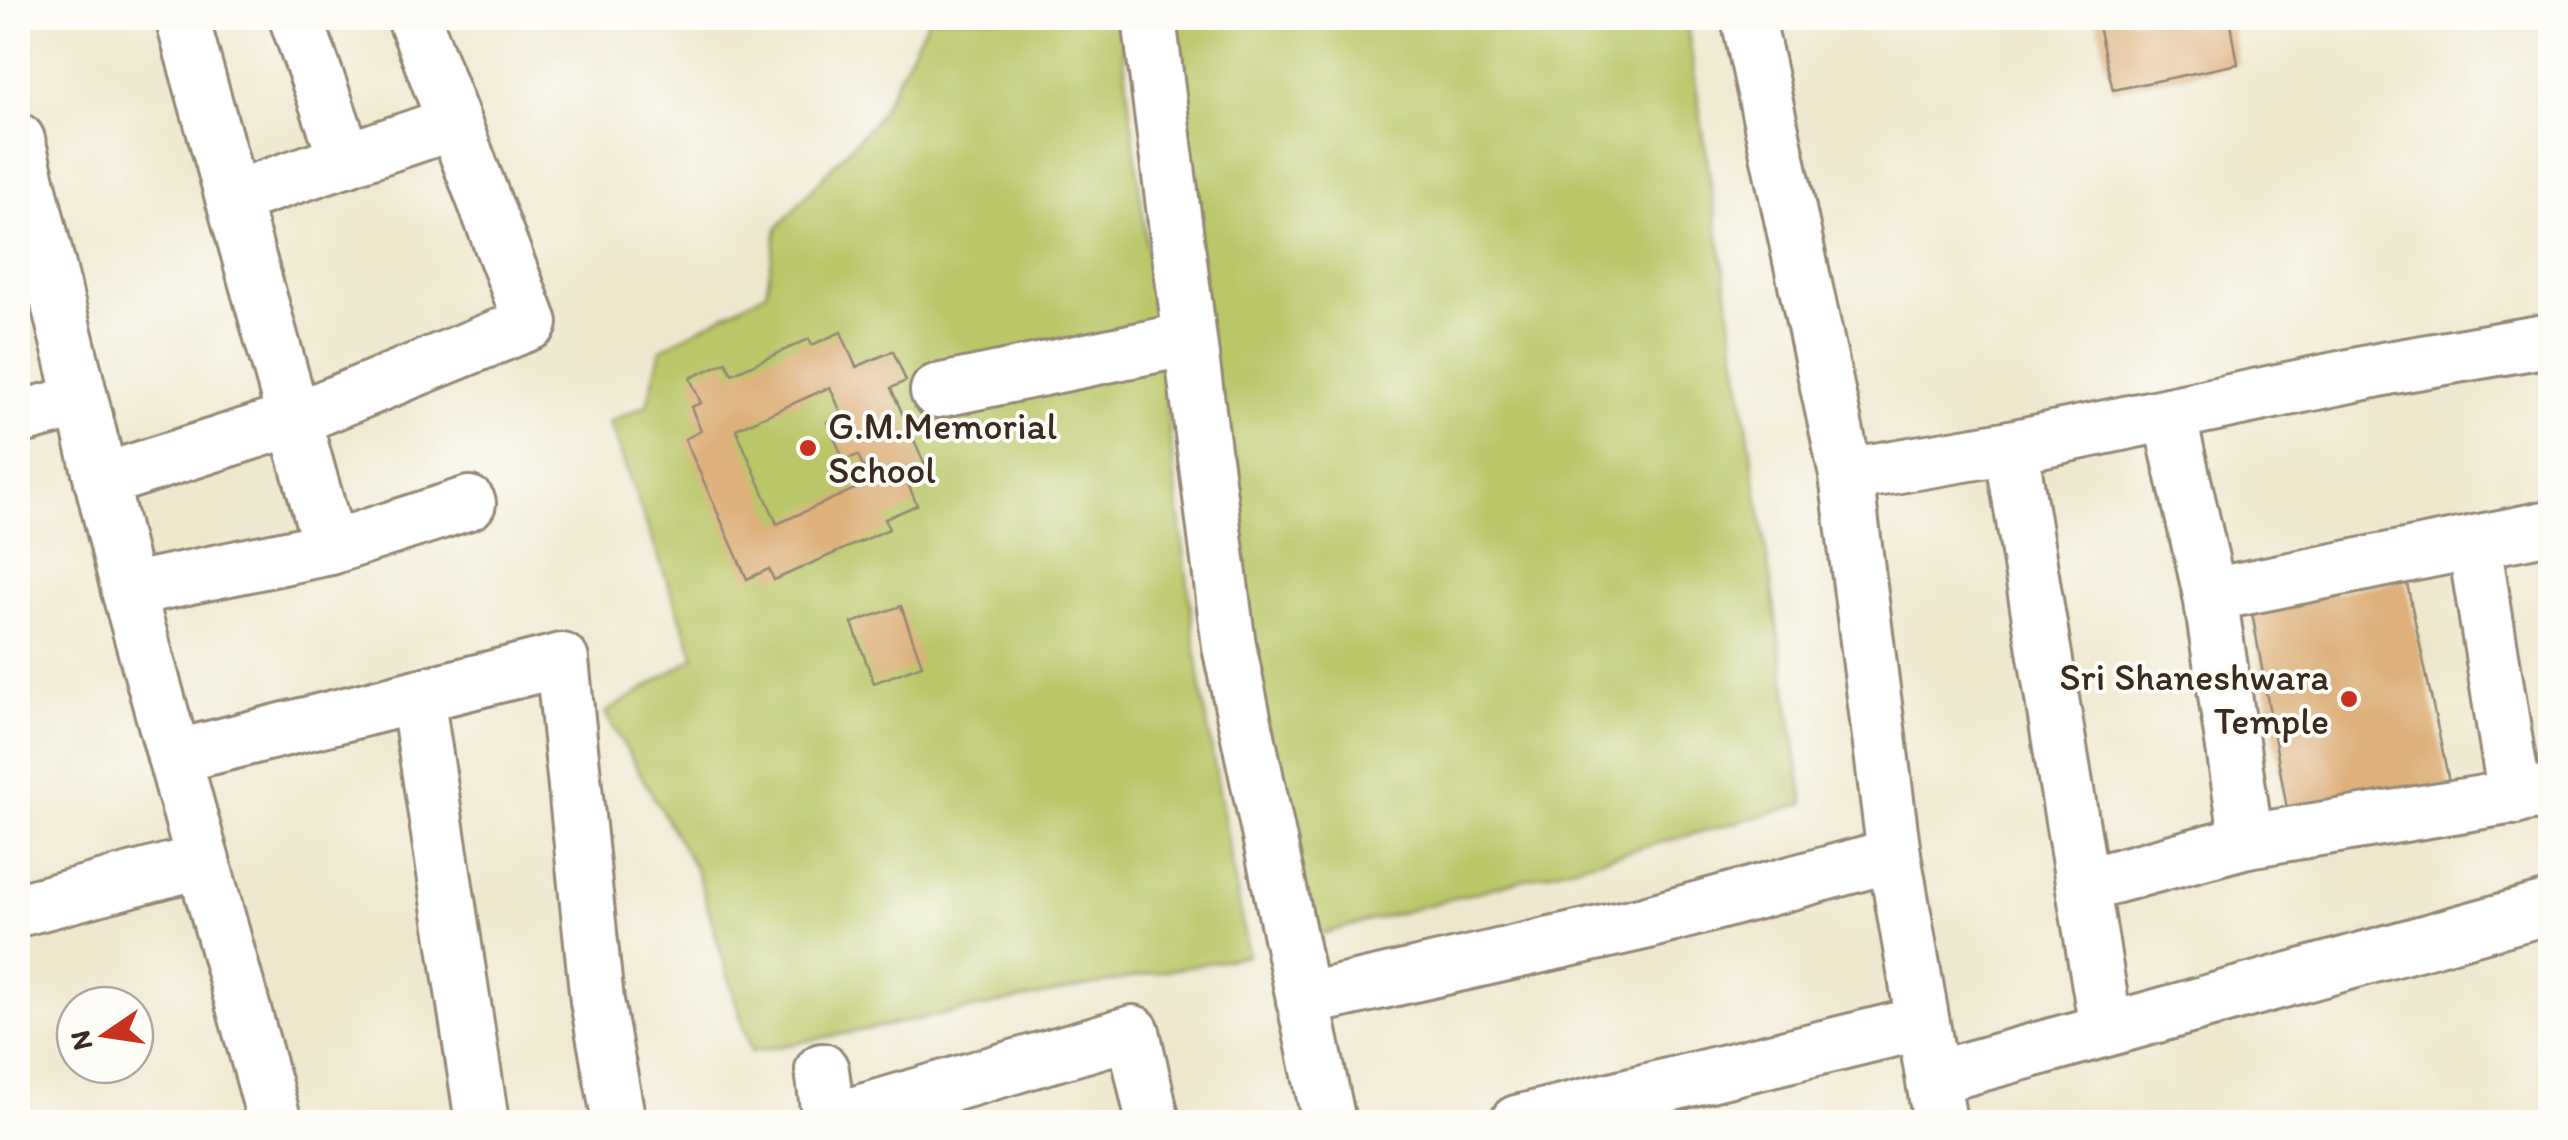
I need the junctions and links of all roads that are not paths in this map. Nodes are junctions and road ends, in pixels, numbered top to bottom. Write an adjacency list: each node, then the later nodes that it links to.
1 (182, 18): 9 (street)
2 (296, 18): 8 (street)
3 (414, 18): 6 (street)
4 (1148, 18): 10 (street)
5 (1748, 18): 18 (street)
6 (454, 123): 8 (street); 16 (street)
7 (18, 140): 13 (street)
8 (346, 160): 9 (street)
9 (232, 198): 16 (street)
10 (1189, 339): 12 (street); 35 (street)
11 (2550, 340): 14 (street)
12 (937, 391)
13 (82, 401): 15 (street); 19 (street)
14 (2168, 414): 17 (street); 25 (street)
15 (18, 418)
16 (292, 420): 19 (street); 23 (street)
17 (2011, 447): 18 (street); 32 (street)
18 (1846, 475): 30 (street)
19 (101, 481): 24 (street)
20 (469, 503): 23 (street)
21 (2550, 527): 22 (street)
22 (2474, 544): 25 (street); 28 (street)
23 (330, 548): 24 (street)
24 (128, 590): 27 (street)
25 (2210, 596): 29 (street)
26 (417, 696): 27 (street); 41 (street); 42 (street)
27 (174, 758): 31 (street)
28 (2533, 794): 29 (street)
29 (2247, 841): 32 (street)
30 (1894, 854): 35 (street); 36 (street)
31 (203, 861): 34 (street); 40 (street)
32 (2084, 886): 37 (street)
33 (2550, 907): 37 (street)
34 (18, 910)
35 (1303, 1000): 45 (street)
36 (1922, 1023): 39 (street); 46 (street)
37 (2106, 1028): 39 (street)
38 (822, 1070): 43 (street)
39 (1937, 1100)
40 (274, 1122)
41 (482, 1122)
42 (619, 1122)
43 (828, 1122): 44 (street)
44 (1152, 1122)
45 (1329, 1122)
46 (1517, 1122)

